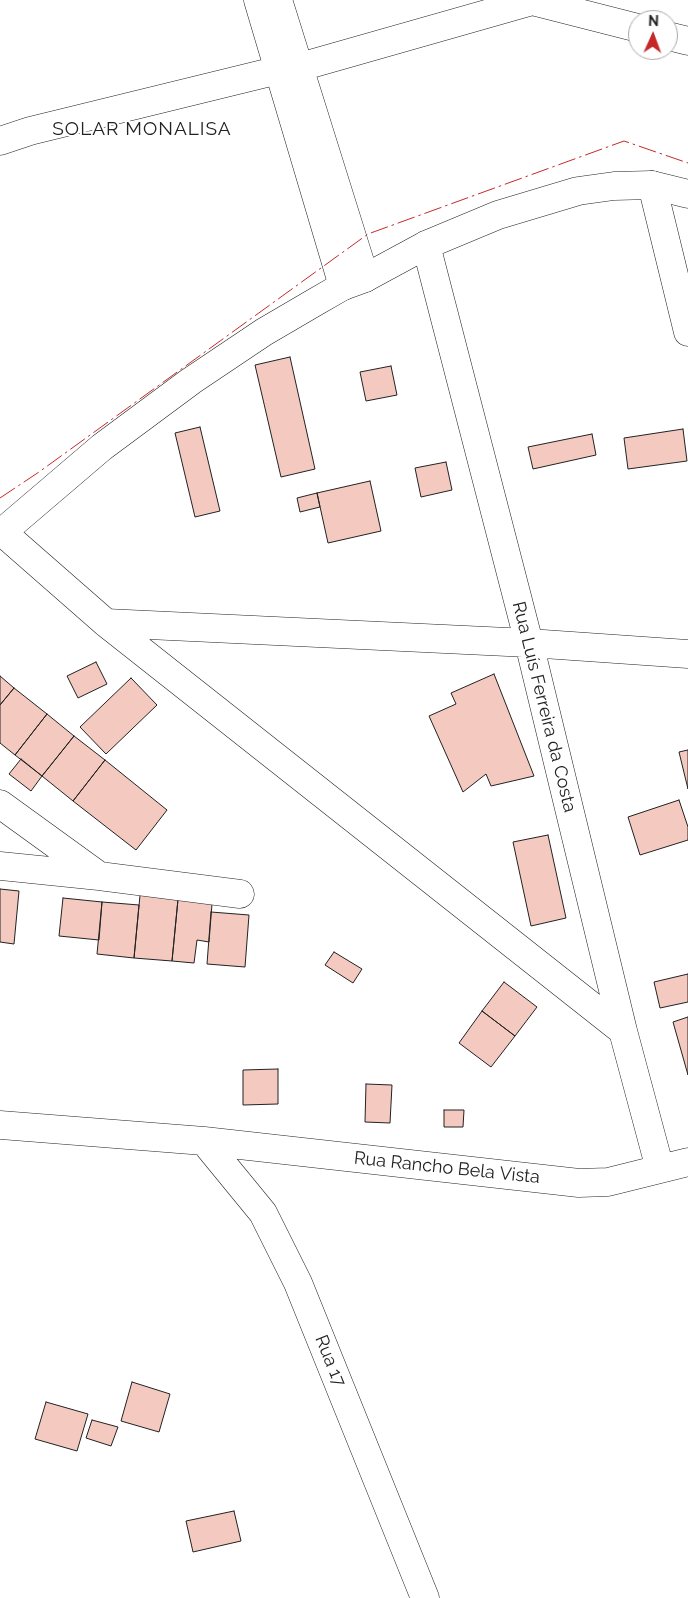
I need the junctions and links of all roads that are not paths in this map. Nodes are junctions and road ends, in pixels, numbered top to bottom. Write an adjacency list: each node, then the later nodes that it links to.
1 (258, 0): 5 (street)
2 (278, 0): 5 (street)
3 (533, 0): 4 (street); 5 (street)
4 (628, 25)
5 (289, 69): 6 (street); 10 (street)
6 (0, 141)
7 (652, 185): 8 (street); 9 (street); 11 (street)
8 (688, 194)
9 (426, 245): 10 (street); 14 (street, Rua Luís Ferreira da Costa)
10 (354, 282): 12 (street)
11 (688, 332)
12 (1, 533): 13 (street)
13 (106, 623): 14 (street); 20 (street)
14 (529, 643): 15 (street); 20 (street, Rua Luís Ferreira da Costa)
15 (688, 654)
16 (0, 804): 18 (street)
17 (0, 866): 18 (street)
18 (99, 876): 19 (street)
19 (240, 894)
20 (624, 1031): 24 (street, Rua Luís Ferreira da Costa)
21 (0, 1125): 22 (street, Rua Rancho Bela Vista)
22 (204, 1141): 24 (street, Rua Rancho Bela Vista); 25 (street, Rua 17)
23 (688, 1162): 24 (street, Rua Rancho Bela Vista)
24 (660, 1170)
25 (425, 1598)

